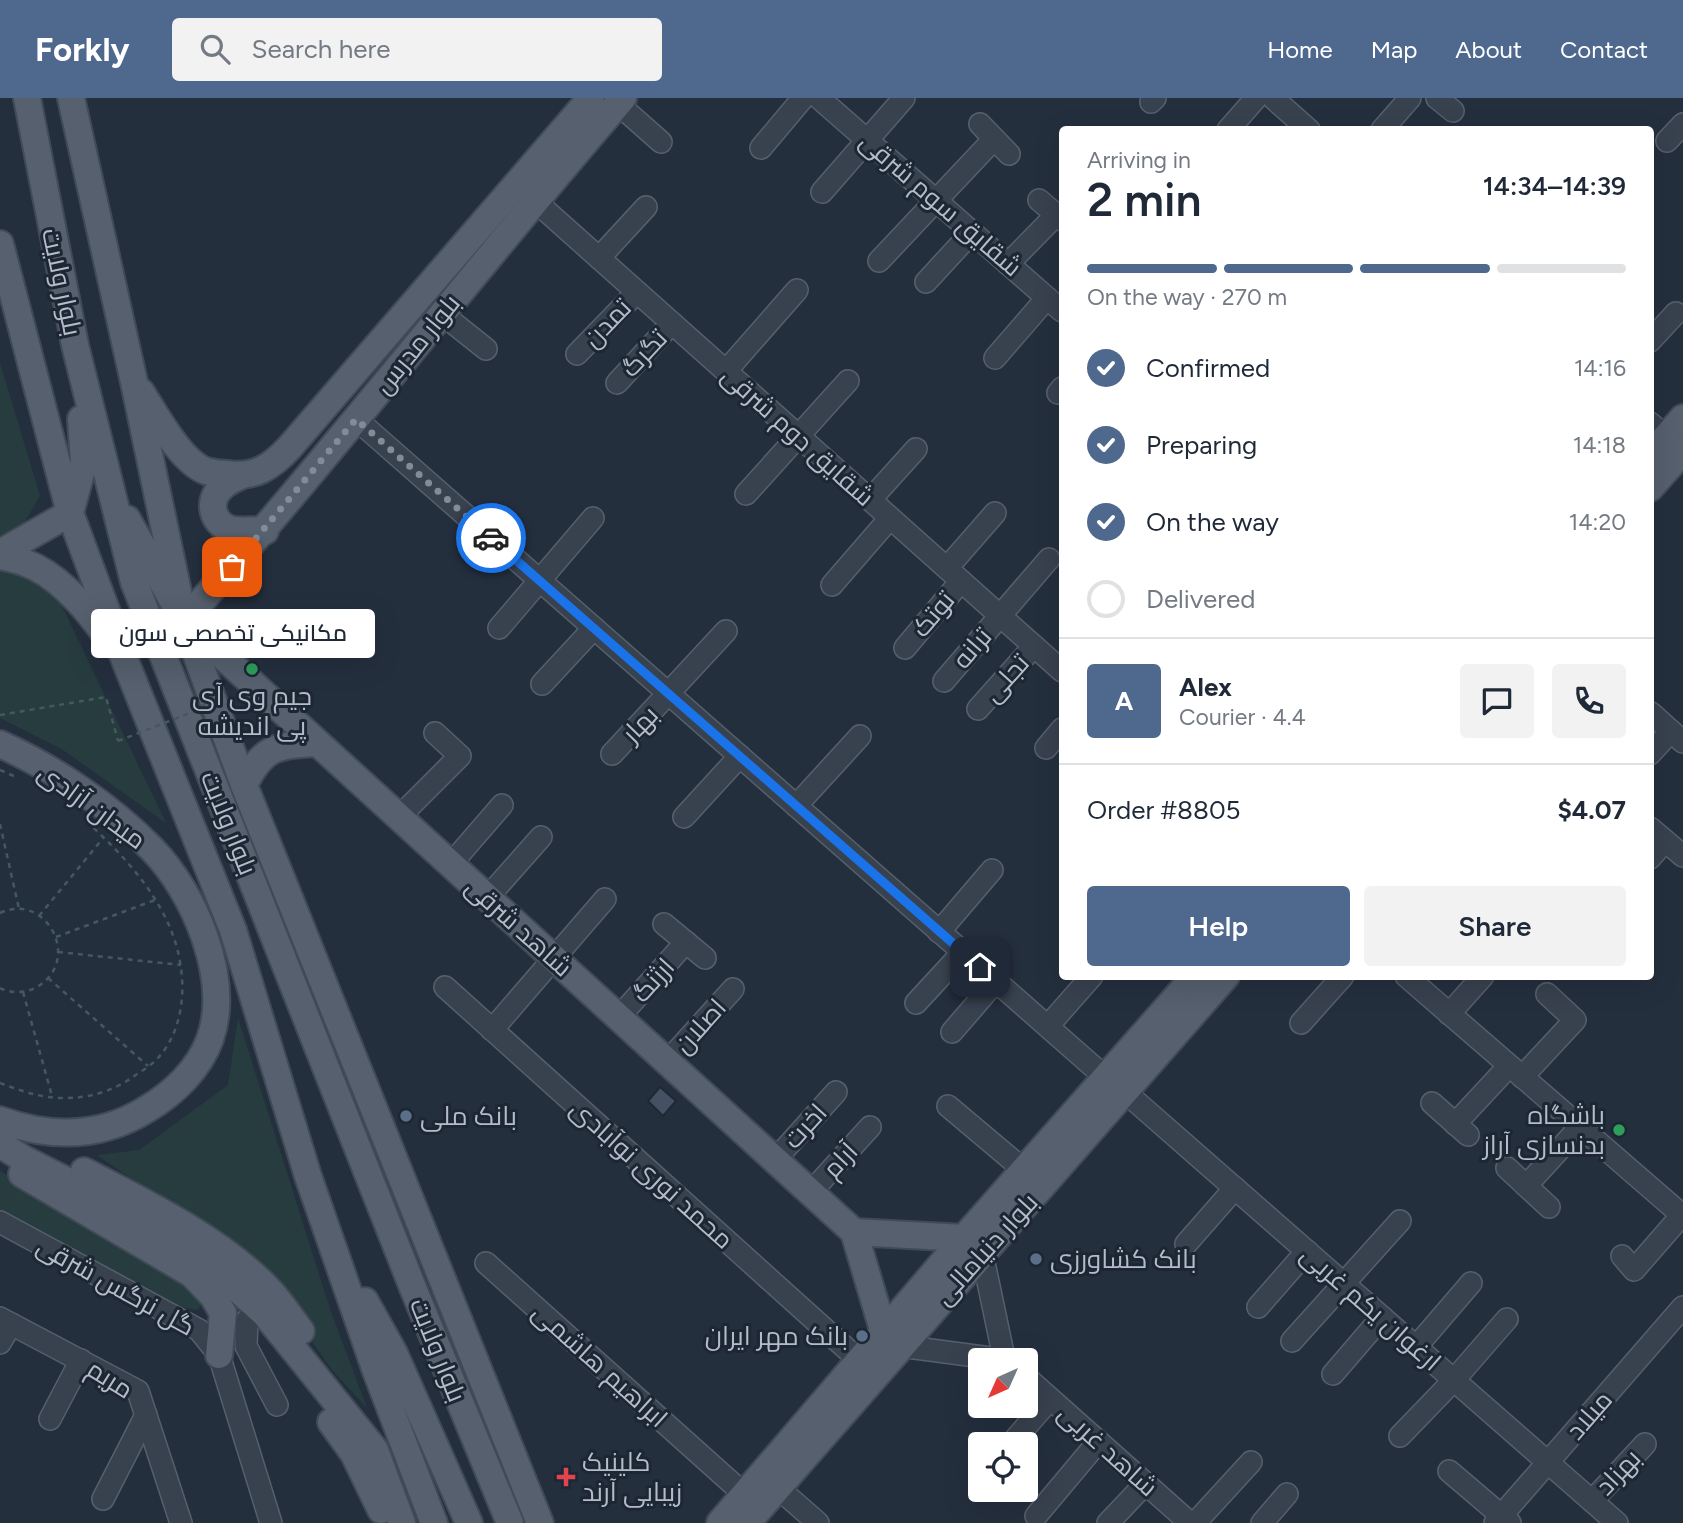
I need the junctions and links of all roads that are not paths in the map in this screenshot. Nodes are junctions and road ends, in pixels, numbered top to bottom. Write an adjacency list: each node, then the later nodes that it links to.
1 (27, 98): 39 (main road, بلوار ولایت)
2 (71, 98): 45 (main road)
3 (591, 98): 51 (main road, بلوار مدرس)
4 (803, 98): 19 (street)
5 (819, 98): 16 (street, شقایق سوم شرقی)
6 (904, 98): 16 (street)
7 (1256, 98): 12 (street)
8 (1410, 98): 14 (street)
9 (1278, 100): 13 (street)
10 (620, 101): 18 (street); 21 (main road, بلوار مدرس)
11 (1683, 124): 17 (street)
12 (1232, 126)
13 (1299, 126)
14 (1386, 126)
15 (994, 139): 22 (street)
16 (867, 140): 20 (street); 22 (street, شقایق سوم شرقی)
17 (1667, 141)
18 (661, 142)
19 (761, 148)
20 (822, 192)
21 (534, 200): 28 (street, شقایق دوم شرقی); 35 (main road, بلوار مدرس)
22 (936, 200): 26 (street, شقایق سوم شرقی); 29 (street)
23 (1039, 200): 25 (street)
24 (646, 207): 28 (street)
25 (1059, 218): 30 (street)
26 (972, 232): 30 (street, شقایق سوم شرقی); 31 (street)
27 (0, 244): 56 (main road, بلوار ولایت)
28 (599, 258): 33 (street, شقایق دوم شرقی)
29 (879, 261)
30 (1008, 264): 34 (street, شقایق سوم شرقی)
31 (926, 282)
32 (797, 290): 43 (street)
33 (637, 292): 37 (street, شقایق دوم شرقی); 41 (street, تمدن)
34 (1055, 304): 42 (street)
35 (442, 313): 40 (street); 47 (main road, بلوار مدرس)
36 (1676, 313): 38 (street)
37 (672, 323): 43 (street, شقایق دوم شرقی); 46 (street, تگرگ)
38 (1654, 337)
39 (75, 345): 53 (main road, بلوار ولایت); 56 (main road)
40 (486, 349)
41 (577, 354)
42 (995, 358)
43 (726, 371): 48 (street, شقایق دوم شرقی)
44 (848, 381): 48 (street)
45 (134, 382): 51 (main road); 67 (main road)
46 (617, 383)
47 (356, 419): 60 (main road, بلوار مدرس); 64 (street, ارغوان یکم غربی)
48 (799, 437): 54 (street); 55 (street, شقایق دوم شرقی)
49 (1667, 437): 52 (main road)
50 (916, 449): 55 (street)
51 (240, 476): 60 (main road)
52 (1654, 476)
53 (110, 488): 67 (main road); 201 (main road, بلوار ولایت)
54 (746, 494)
55 (870, 500): 59 (street, شقایق دوم شرقی)
56 (70, 513): 61 (main road); 73 (main road, بلوار ولایت)
57 (995, 513): 63 (street, توتک)
58 (593, 518): 64 (street)
59 (890, 518): 63 (street, شقایق دوم شرقی); 65 (street)
60 (265, 531): 67 (main road, بلوار مدرس)
61 (0, 554): 73 (main road)
62 (1049, 559): 66 (street, ترانه)
63 (954, 575): 66 (street, شقایق دوم شرقی); 72 (street, توتک)
64 (541, 581): 68 (street); 69 (street, ارغوان یکم غربی)
65 (832, 585)
66 (1000, 616): 71 (street, شقایق دوم شرقی); 75 (street, ترانه)
67 (184, 621): 84 (main road, شاهد شرقی); 90 (main road, بلوار ولایت)
68 (499, 628)
69 (594, 628): 76 (street); 77 (street, ارغوان یکم غربی)
70 (726, 631): 77 (street, بهار)
71 (1034, 646): 74 (street, شقایق دوم شرقی); 78 (street, تجلی)
72 (905, 648)
73 (126, 663): 148 (main road, بلوار ولایت)
74 (1059, 668)
75 (944, 681)
76 (542, 684)
77 (669, 694): 88 (street, بهار); 89 (street, ارغوان یکم غربی)
78 (978, 709)
79 (1654, 716): 83 (street)
80 (435, 733): 93 (street)
81 (1059, 733): 86 (street)
82 (860, 736): 92 (street)
83 (1677, 736): 87 (street)
84 (317, 743): 90 (main road); 93 (main road, شاهد شرقی)
85 (0, 744): 131 (main road, میدان آزادی)
86 (1046, 748)
87 (1654, 751)
88 (612, 754)
89 (740, 756): 92 (street, ارغوان یکم غربی); 94 (street)
90 (244, 785): 202 (main road, بلوار ولایت)
91 (502, 805): 98 (street)
92 (796, 806): 103 (street, ارغوان یکم غربی)
93 (399, 817): 98 (main road, شاهد شرقی)
94 (684, 817)
95 (1658, 834): 97 (street)
96 (541, 837): 100 (street)
97 (1683, 856)
98 (450, 864): 100 (main road, شاهد شرقی)
99 (992, 870): 103 (street)
100 (487, 898): 106 (main road, شاهد شرقی)
101 (605, 899): 106 (street)
102 (664, 924): 104 (street)
103 (940, 932): 105 (street, ارغوان یکم غربی)
104 (686, 942): 107 (street); 120 (street, ارژنگ)
105 (963, 952): 114 (street, ارغوان یکم غربی); 118 (street)
106 (553, 958): 120 (main road, شاهد شرقی); 123 (street)
107 (705, 958)
108 (1088, 980): 122 (street)
109 (1192, 980): 127 (main road, بلوار دنیامالی)
110 (1222, 980): 127 (main road, بلوار دنیامالی)
111 (1339, 980): 121 (street)
112 (1411, 980): 119 (street)
113 (1479, 980): 119 (street)
114 (996, 981): 122 (street, ارغوان یکم غربی); 124 (street)
115 (445, 988): 123 (street, محمد نوری نوآبادی)
116 (733, 989): 125 (street, اصلان)
117 (1547, 994): 126 (street)
118 (916, 1003)
119 (1449, 1014): 126 (street)
120 (619, 1017): 125 (main road, شاهد شرقی)
121 (1301, 1023)
122 (1048, 1026): 127 (street, ارغوان یکم غربی)
123 (492, 1030): 171 (street, محمد نوری نوآبادی)
124 (952, 1032)
125 (667, 1062): 137 (main road, شاهد شرقی)
126 (1516, 1071): 129 (street); 132 (street)
127 (1115, 1085): 139 (main road, بلوار دنیامالی); 141 (street, ارغوان یکم غربی); 150 (main road, بلوار دنیامالی)
128 (836, 1092): 137 (street, اخرت)
129 (1432, 1103)
130 (948, 1106): 139 (street)
131 (0, 1120)
132 (1580, 1127): 140 (street); 144 (street)
133 (870, 1128): 142 (street, آرام)
134 (0, 1131): 183 (main road)
135 (0, 1144): 156 (main road)
136 (0, 1159): 169 (main road)
137 (775, 1160): 142 (main road, شاهد شرقی)
138 (1507, 1168): 140 (street)
139 (1024, 1170): 150 (main road, بلوار دنیامالی)
140 (1526, 1186): 143 (street)
141 (1235, 1188): 149 (street); 151 (street, ارغوان یکم غربی)
142 (811, 1192): 147 (main road, شاهد شرقی)
143 (1549, 1207)
144 (1682, 1215): 152 (street)
145 (0, 1222): 169 (street, گل نرگس شرقی)
146 (1400, 1222): 154 (street)
147 (854, 1232): 150 (main road); 163 (main road)
148 (332, 1242): 183 (main road, بلوار ولایت); 200 (main road)
149 (1186, 1244)
150 (973, 1245): 163 (main road, بلوار دنیامالی); 167 (street)
151 (1307, 1251): 154 (street, ارغوان یکم غربی); 157 (street)
152 (1622, 1256)
153 (486, 1263): 189 (street, ابراهیم هاشمی)
154 (1343, 1283): 159 (street, ارغوان یکم غربی); 164 (street)
155 (1471, 1283): 166 (street)
156 (236, 1288): 161 (main road); 198 (main road)
157 (1258, 1307)
158 (1683, 1307): 185 (street, میلاد)
159 (1382, 1317): 166 (street, ارغوان یکم غربی); 172 (street)
160 (1507, 1319): 173 (street)
161 (247, 1320): 176 (street); 197 (main road)
162 (5, 1321): 165 (street); 170 (street, مریم)
163 (892, 1340): 168 (street); 171 (main road, بلوار دنیامالی); 188 (main road, بلوار دنیامالی)
164 (1292, 1341)
165 (0, 1343)
166 (1416, 1347): 173 (street, ارغوان یکم غربی)
167 (1002, 1348)
168 (968, 1353)
169 (219, 1355): 196 (street, گل نرگس شرقی)
170 (81, 1360): 177 (street, مریم); 178 (street)
171 (860, 1361): 189 (main road, بلوار دنیامالی)
172 (1333, 1374)
173 (1454, 1380): 180 (street); 185 (street, ارغوان یکم غربی)
174 (1038, 1388): 175 (street, شاهد غربی)
175 (1050, 1399): 179 (street); 181 (street, شاهد غربی)
176 (276, 1405)
177 (146, 1415): 191 (street); 195 (street, مریم)
178 (50, 1419)
179 (1021, 1432)
180 (1400, 1436)
181 (1098, 1442): 187 (street, شاهد غربی); 193 (street)
182 (1645, 1444): 192 (street, بهزاد)
183 (411, 1462): 199 (main road, بلوار ولایت)
184 (1251, 1462): 208 (street)
185 (1548, 1462): 192 (street, ارغوان یکم غربی); 194 (street, میلاد)
186 (1449, 1471): 194 (street)
187 (1145, 1483): 206 (street); 207 (street, شاهد غربی)
188 (777, 1487): 204 (main road, بلوار دنیامالی); 205 (street)
189 (744, 1494): 203 (main road, بلوار دنیامالی)
190 (1287, 1494): 209 (street)
191 (103, 1499)
192 (1592, 1501): 210 (street, ارغوان یکم غربی)
193 (1036, 1516)
194 (1503, 1520)
195 (181, 1523)
196 (271, 1523)
197 (389, 1523)
198 (402, 1523)
199 (434, 1523)
200 (469, 1523)
201 (510, 1523)
202 (540, 1523)
203 (720, 1523)
204 (747, 1523)
205 (818, 1523)
206 (1108, 1523)
207 (1189, 1523)
208 (1195, 1523)
209 (1262, 1523)
210 (1617, 1523)

